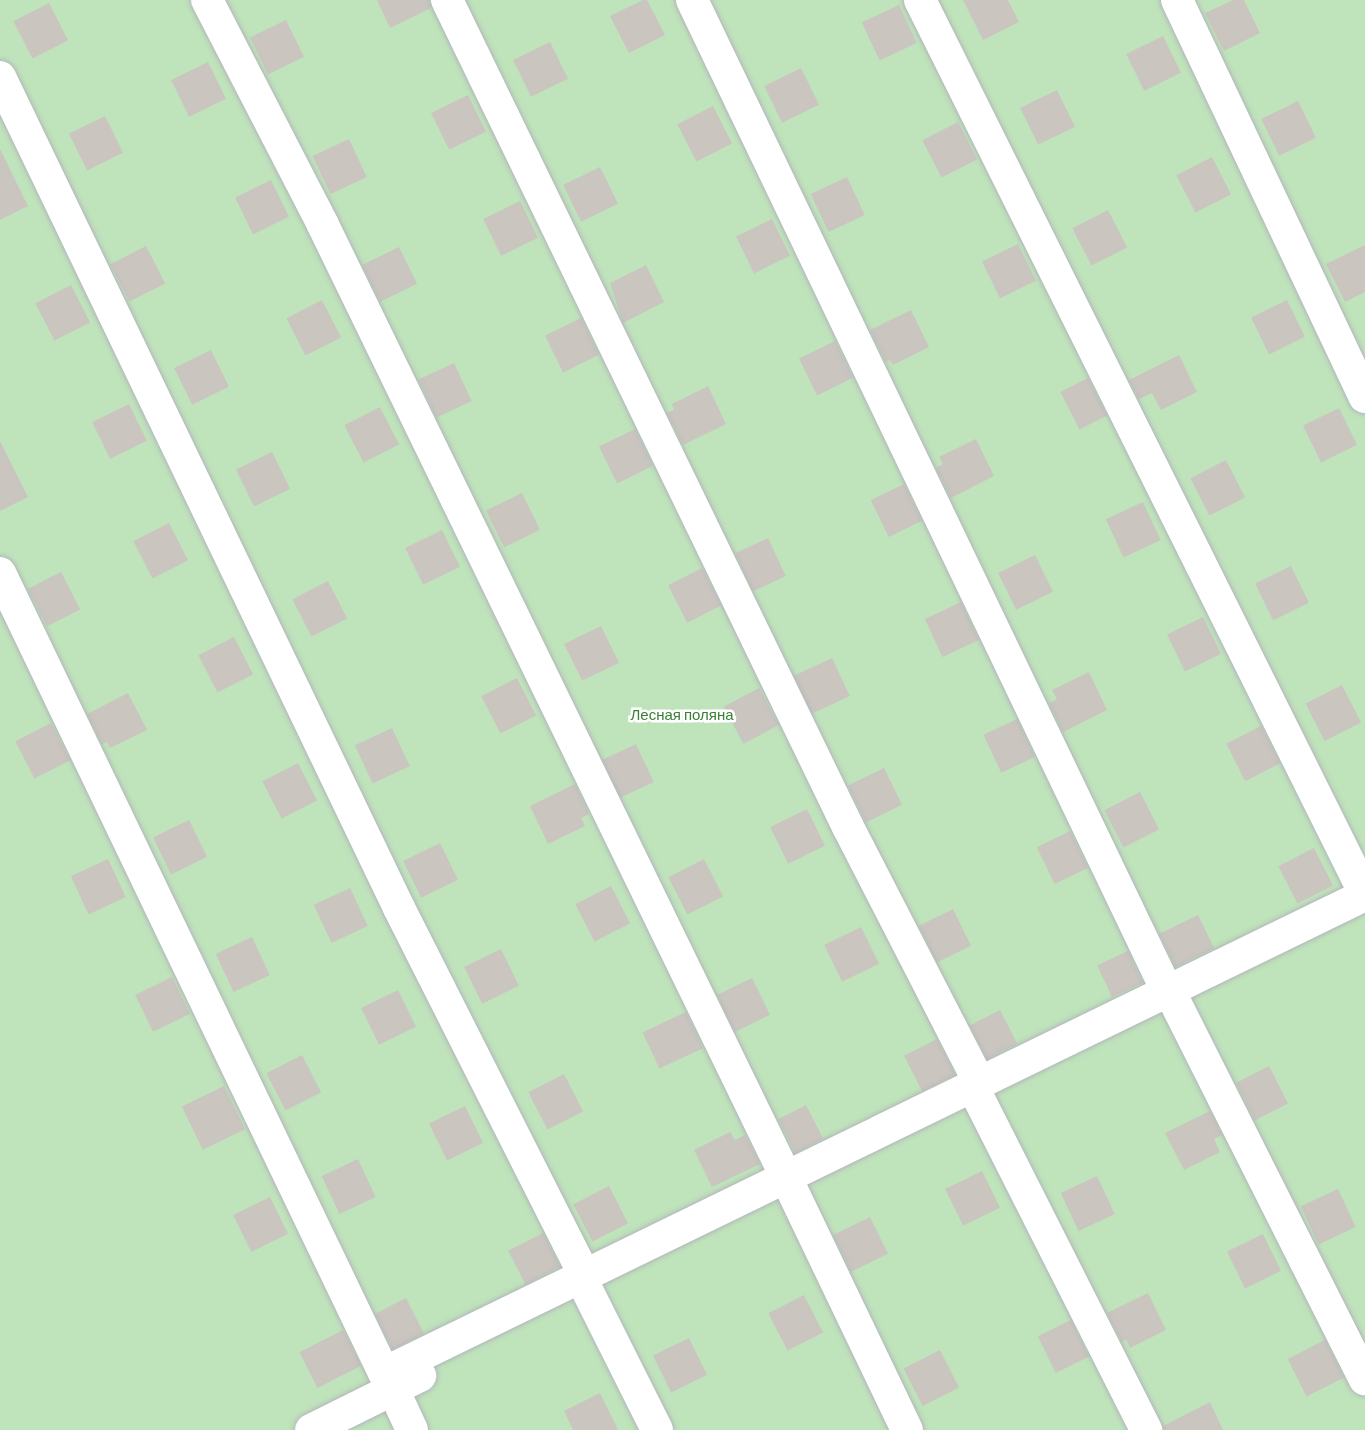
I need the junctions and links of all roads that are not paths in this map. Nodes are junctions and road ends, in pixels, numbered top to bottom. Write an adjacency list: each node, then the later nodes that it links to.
1 (207, 0): 13 (street)
2 (447, 0): 12 (street)
3 (692, 0): 11 (street)
4 (920, 0): 9 (street)
5 (1177, 0): 7 (street)
6 (0, 78): 14 (street)
7 (1365, 398)
8 (0, 573): 14 (street)
9 (1365, 894): 11 (street)
10 (1365, 916): 11 (street)
11 (1171, 997): 12 (street); 15 (street)
12 (979, 1090): 13 (street); 21 (street)
13 (789, 1183): 14 (street); 20 (street)
14 (586, 1283): 16 (street); 19 (street)
15 (1365, 1379)
16 (393, 1389): 17 (street); 18 (street)
17 (311, 1430)
18 (412, 1430)
19 (657, 1430)
20 (907, 1430)
21 (1146, 1430)

